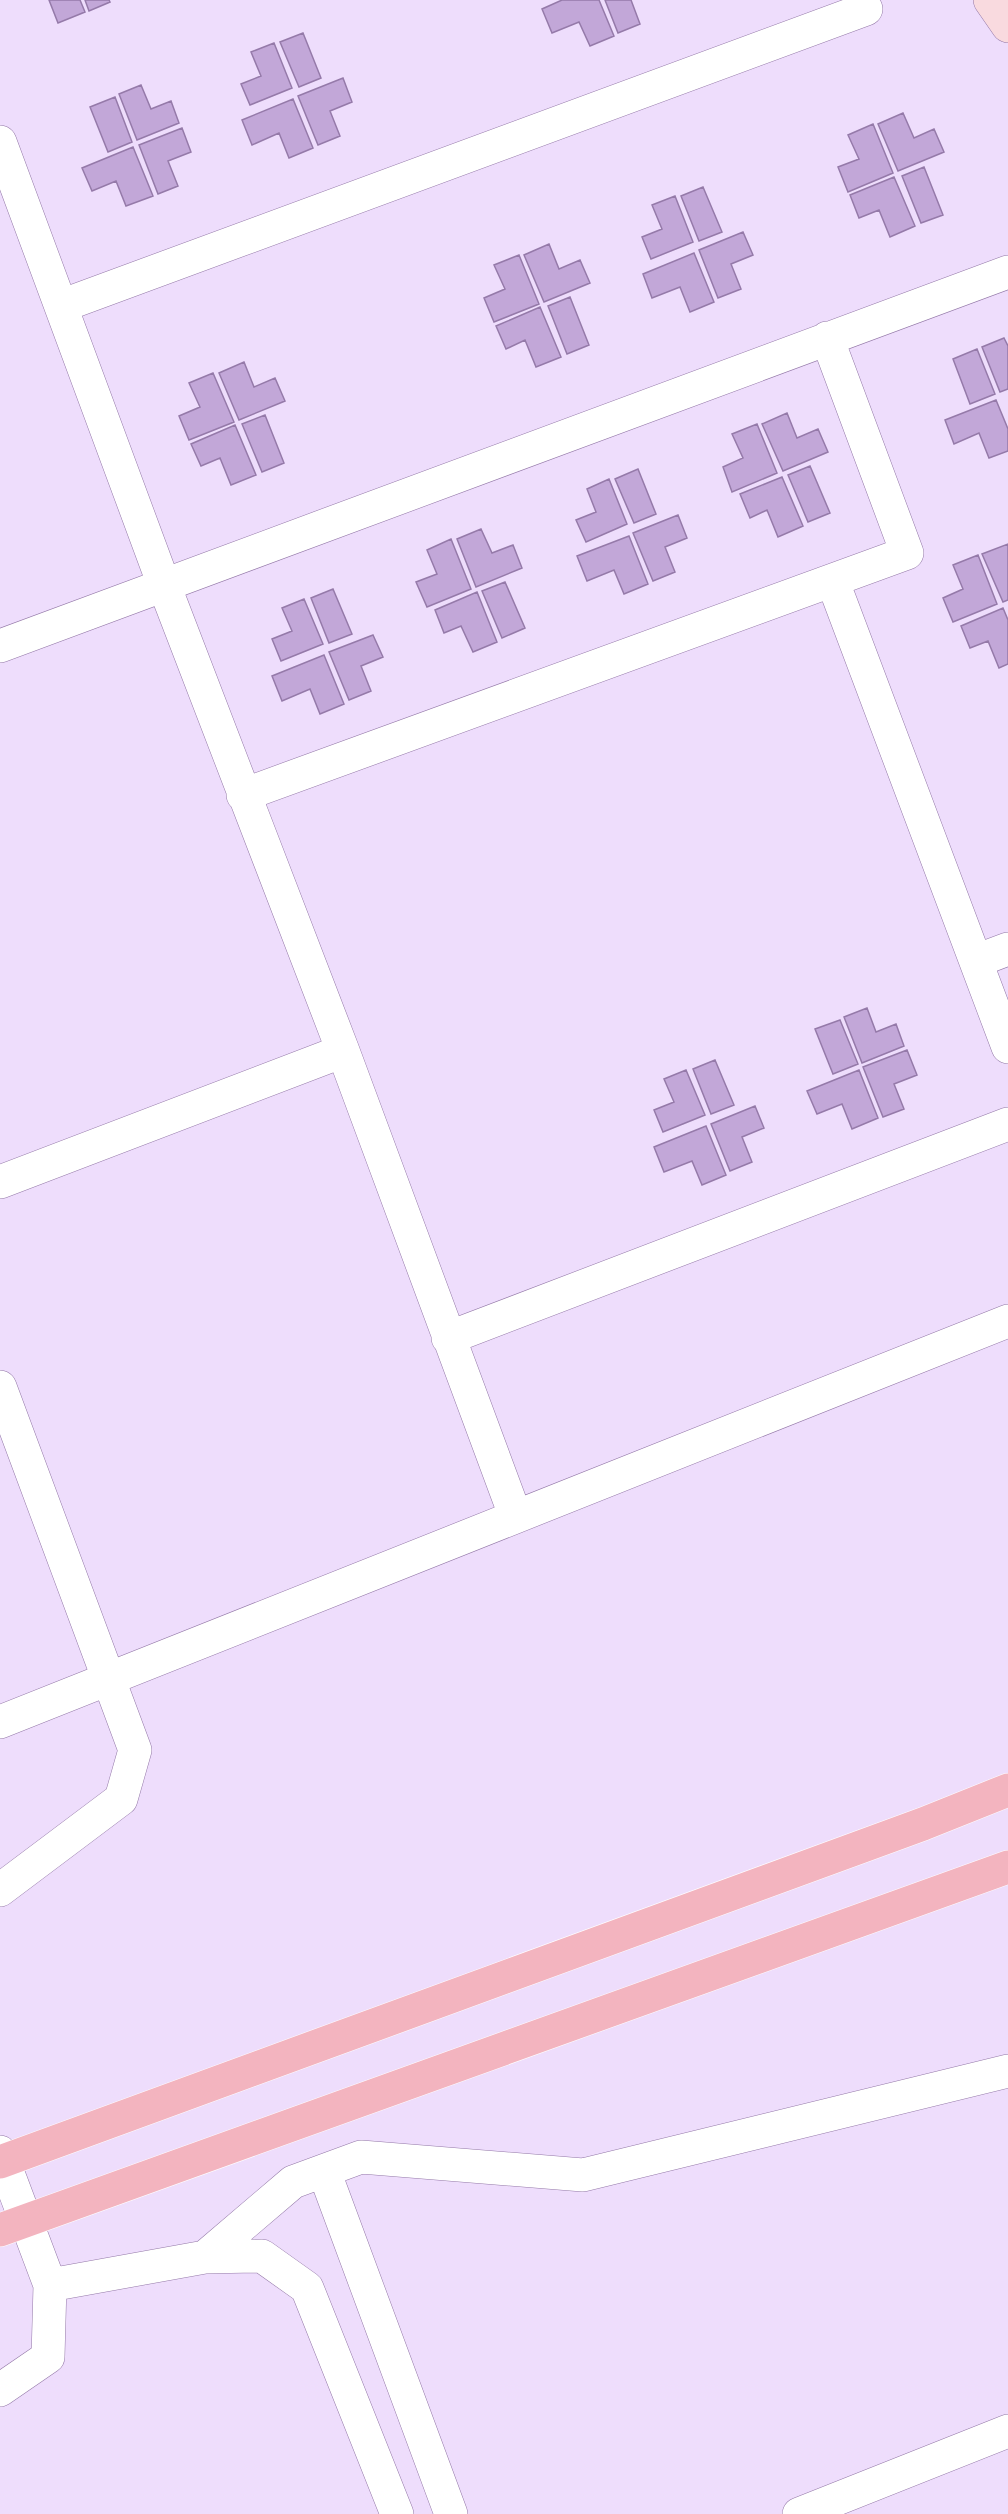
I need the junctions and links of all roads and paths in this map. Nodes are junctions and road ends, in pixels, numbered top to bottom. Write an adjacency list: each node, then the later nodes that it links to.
1 (990, 0): 3 (street)
2 (866, 9): 6 (street)
3 (1008, 26)
4 (0, 142): 6 (street)
5 (1008, 272): 7 (street)
6 (61, 306): 9 (street)
7 (827, 338): 8 (street); 9 (street)
8 (833, 582): 11 (street); 13 (street)
9 (164, 585): 10 (street); 11 (street)
10 (0, 646)
11 (243, 795): 15 (street)
12 (1008, 949): 13 (street)
13 (976, 961): 14 (street)
14 (1008, 1047)
15 (343, 1051): 17 (street); 19 (street)
16 (1008, 1125): 19 (street)
17 (0, 1182)
18 (1008, 1321): 21 (street)
19 (448, 1338): 21 (street)
20 (0, 1387): 22 (street)
21 (515, 1515): 22 (street)
22 (108, 1680): 23 (street); 26 (street)
23 (0, 1722)
24 (1008, 1790): 28 (main road)
25 (1008, 1867): 30 (main road)
26 (0, 1890)
27 (1008, 2071): 29 (street)
28 (1, 2158): 30 (street)
29 (324, 2171): 31 (street); 36 (street)
30 (13, 2225): 32 (street)
31 (205, 2257): 32 (street); 35 (street)
32 (50, 2284): 33 (street)
33 (0, 2390)
34 (1008, 2431): 37 (street)
35 (397, 2514)
36 (451, 2514)
37 (799, 2514)

